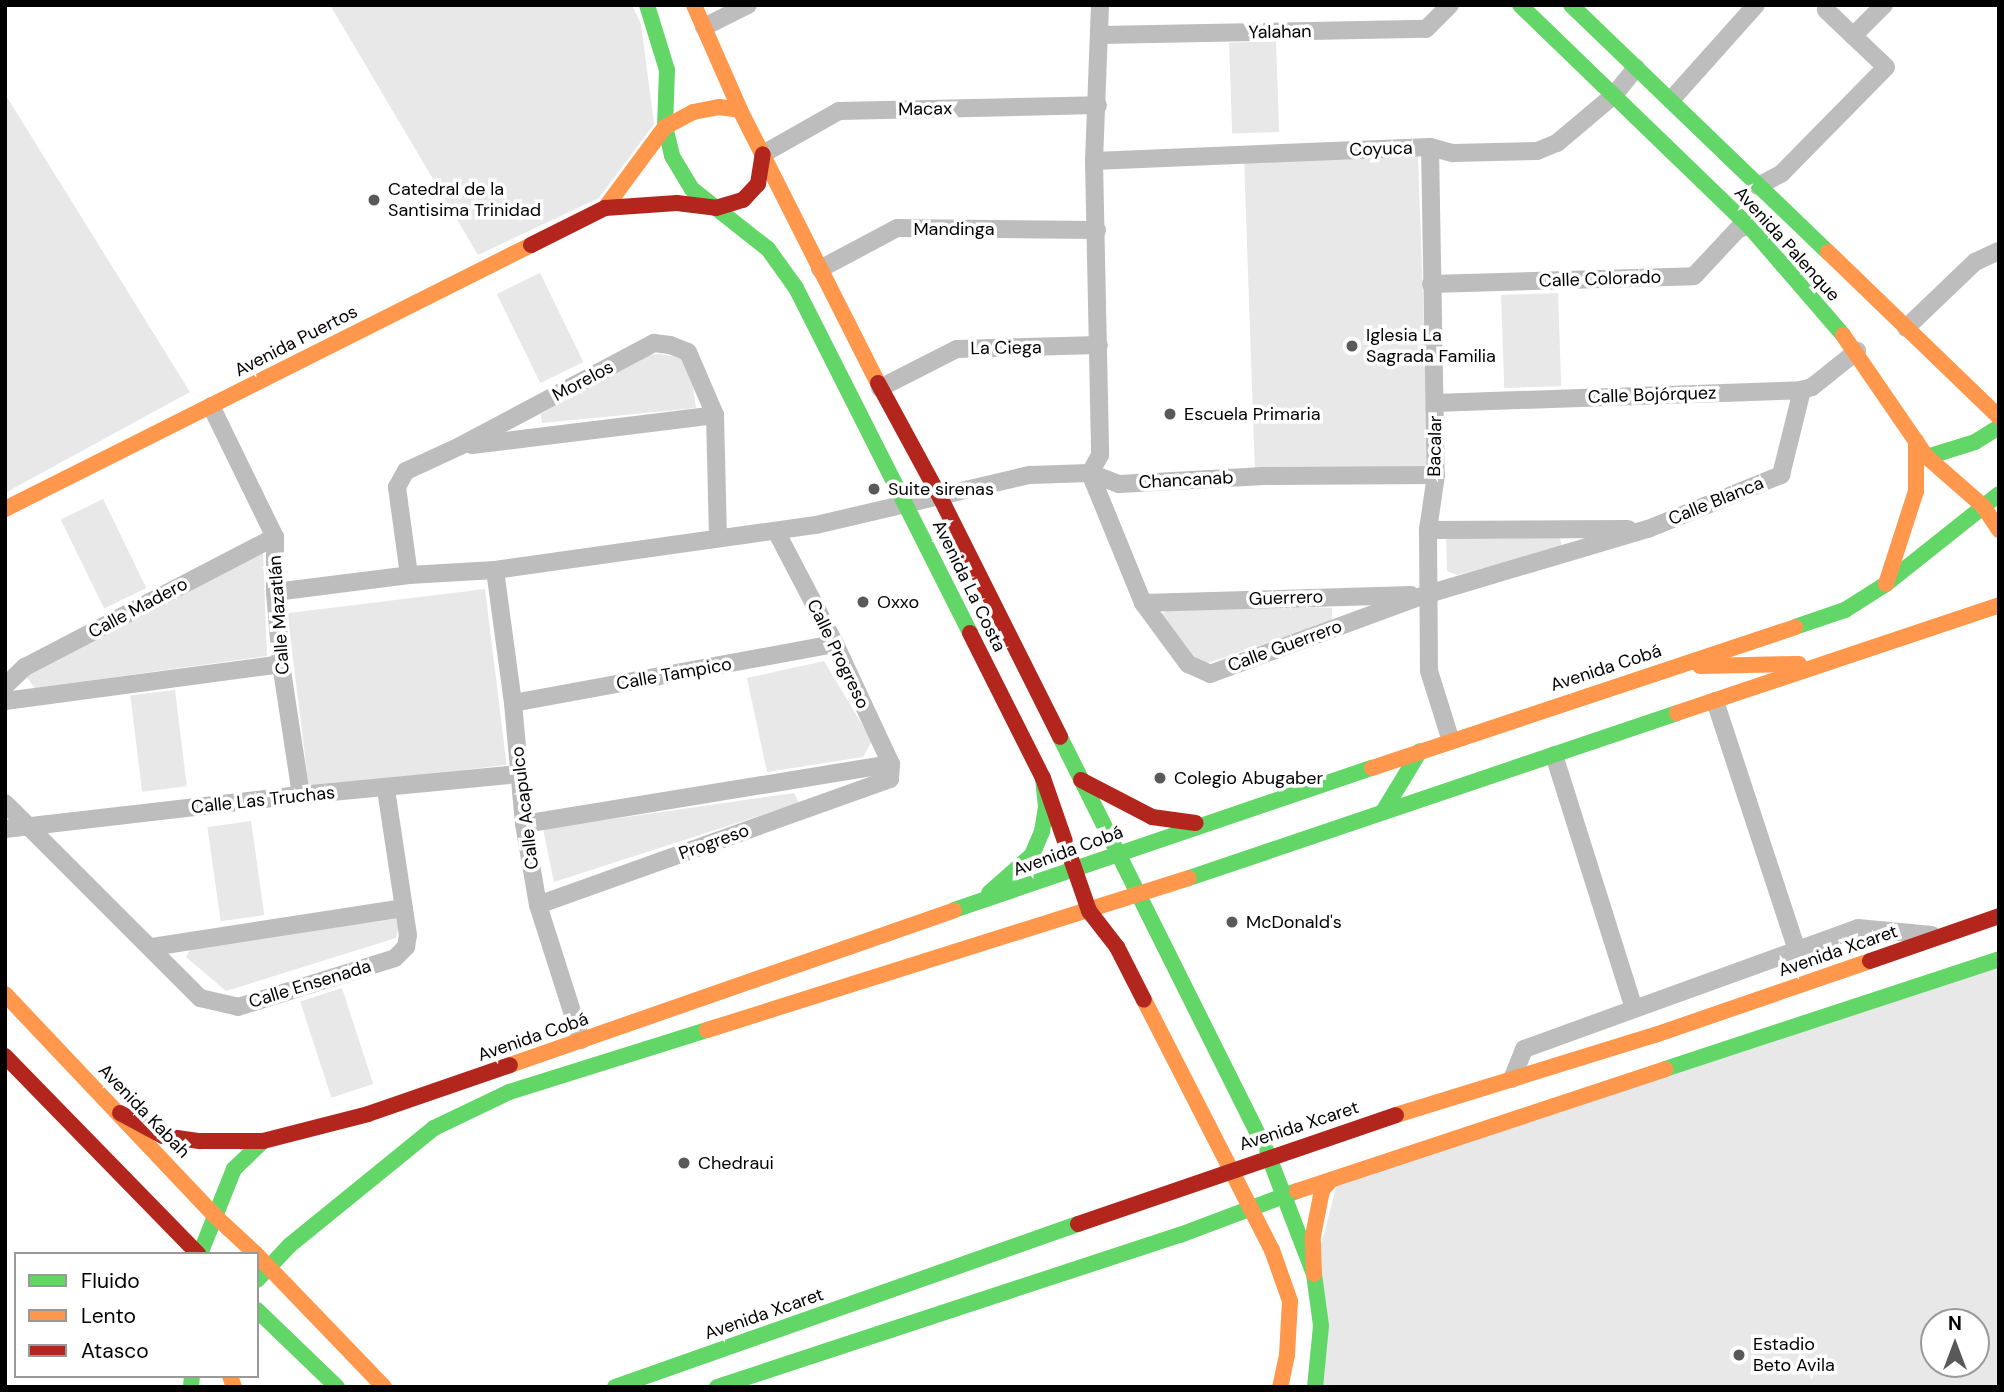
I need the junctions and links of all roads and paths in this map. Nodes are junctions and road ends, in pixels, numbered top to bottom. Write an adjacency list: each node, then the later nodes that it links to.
1 (647, 5): 19 (main road, Avenida La Costa)
2 (694, 5): 11 (main road, Avenida La Costa)
3 (748, 5): 11 (street)
4 (1100, 5): 12 (street)
5 (1450, 5): 12 (street, Yalahan)
6 (1520, 5): 15 (main road, Avenida Palenque)
7 (1570, 5): 14 (main road, Avenida Palenque)
8 (1756, 5): 16 (street)
9 (1884, 5): 13 (street)
10 (1826, 10): 13 (street)
11 (704, 27): 18 (main road, Avenida La Costa)
12 (1100, 35): 17 (street)
13 (1853, 36): 23 (street)
14 (1636, 68): 15 (street, Coyuca); 16 (main road, Avenida Palenque)
15 (1614, 95): 20 (street, Coyuca); 26 (main road, Avenida Palenque)
16 (1671, 100): 23 (main road, Avenida Palenque)
17 (1098, 105): 21 (street, Macax); 22 (street)
18 (740, 110): 19 (main road, Avenida Puertos); 21 (main road, Avenida La Costa)
19 (665, 127): 24 (main road, Avenida Puertos); 25 (main road, Avenida La Costa)
20 (1430, 147): 22 (street, Coyuca); 30 (street, Bacalar)
21 (763, 154): 25 (main road, Avenida Puertos); 29 (main road, Avenida La Costa)
22 (1094, 161): 27 (street)
23 (1758, 186): 31 (main road, Avenida Palenque)
24 (604, 208): 25 (main road, Avenida Puertos); 37 (main road, Avenida Puertos)
25 (716, 208): 48 (main road, Avenida La Costa)
26 (1749, 226): 30 (street, Calle Colorado); 33 (main road, Avenida Palenque)
27 (1097, 230): 29 (street, Mandinga); 32 (street)
28 (1999, 251): 31 (street)
29 (820, 269): 34 (main road, Avenida La Costa)
30 (1431, 284): 36 (street, Bacalar)
31 (1906, 328): 39 (main road, Avenida Palenque)
32 (1099, 345): 34 (street, La Ciega); 44 (street)
33 (1857, 351): 35 (street); 41 (main road, Avenida Palenque)
34 (880, 388): 47 (main road, Avenida La Costa)
35 (1802, 390): 36 (street, Calle Bojórquez); 51 (street, Calle Blanca)
36 (1435, 403): 45 (street, Bacalar)
37 (211, 406): 50 (main road, Avenida Puertos); 55 (street, Calle Mazatlán)
38 (715, 415): 42 (street); 42 (street, Morelos); 56 (street, Morelos)
39 (1999, 417)
40 (1999, 427): 43 (main road)
41 (1916, 441): 43 (main road, Avenida Palenque); 59 (main road)
42 (460, 446): 58 (street, Morelos)
43 (1927, 457): 49 (main road, Avenida Palenque)
44 (1090, 473): 45 (street, Chancanab); 47 (street, Chancanab); 62 (street, Calle Guerrero)
45 (1436, 475): 52 (street, Bacalar)
46 (1999, 494): 49 (main road, Avenida Cobá)
47 (941, 499): 48 (street, Chancanab); 75 (main road, Avenida La Costa)
48 (907, 504): 54 (street); 78 (main road, Avenida La Costa)
49 (1983, 506): 53 (main road, Avenida Palenque); 59 (main road, Avenida Cobá)
50 (5, 509)
51 (1648, 529): 52 (street, Calle Blanca); 61 (street, Calle Blanca)
52 (1429, 530): 61 (street, Bacalar)
53 (1999, 530)
54 (776, 531): 56 (street); 64 (street, Calle Progreso)
55 (275, 537): 60 (street, Calle Mazatlán); 68 (street, Calle Madero)
56 (718, 538): 57 (street)
57 (495, 570): 58 (street); 71 (street, Calle Acapulco)
58 (409, 575): 60 (street)
59 (1886, 584): 67 (main road, Avenida Cobá)
60 (275, 592): 66 (street, Calle Mazatlán)
61 (1429, 594): 62 (street, Guerrero); 62 (street, Calle Guerrero); 72 (street, Bacalar)
62 (1143, 603)
63 (1999, 606): 65 (main road)
64 (835, 645): 71 (street, Calle Tampico); 76 (street, Calle Progreso)
65 (1826, 663): 67 (main road); 70 (main road)
66 (281, 664): 69 (street); 81 (street, Calle Mazatlán)
67 (1670, 667): 72 (main road, Avenida Cobá)
68 (5, 686)
69 (5, 701)
70 (1715, 701): 74 (main road); 100 (street)
71 (513, 703): 77 (street, Calle Acapulco)
72 (1451, 741): 73 (main road, Avenida Cobá)
73 (1420, 751): 83 (main road); 85 (main road, Avenida Cobá)
74 (1554, 755): 83 (main road); 104 (street)
75 (1069, 757): 78 (main road); 79 (main road, Avenida La Costa)
76 (891, 772): 84 (street); 92 (street, Progreso)
77 (520, 774): 80 (street, Calle Las Truchas); 84 (street, Calle Acapulco)
78 (1041, 774): 89 (main road, Avenida La Costa); 91 (main road)
79 (1081, 780): 85 (main road); 88 (main road, Avenida La Costa)
80 (386, 789): 81 (street, Calle Las Truchas); 93 (street, Calle Ensenada)
81 (301, 795): 86 (street, Calle Las Truchas)
82 (5, 803): 86 (street, Calle Ensenada)
83 (1383, 812): 90 (main road)
84 (524, 824): 92 (street, Calle Acapulco)
85 (1206, 824): 88 (main road, Avenida Cobá)
86 (30, 826): 87 (street, Calle Las Truchas); 98 (street, Calle Ensenada)
87 (5, 829)
88 (1117, 853): 89 (main road, Avenida Cobá); 90 (main road, Avenida La Costa)
89 (1074, 870): 91 (main road, Avenida Cobá); 94 (main road, Avenida La Costa)
90 (1138, 895): 94 (main road); 113 (main road, Avenida La Costa)
91 (976, 903): 97 (main road, Avenida Cobá)
92 (538, 905): 106 (street, Calle Acapulco)
93 (404, 908): 98 (street); 98 (street, Calle Ensenada)
94 (1089, 911): 103 (main road); 114 (main road, Avenida La Costa)
95 (1999, 916): 96 (main road, Avenida Xcaret)
96 (1942, 936): 99 (main road, Avenida Xcaret); 100 (street)
97 (879, 937): 103 (main road); 106 (main road, Avenida Cobá)
98 (152, 947)
99 (1906, 948): 105 (main road); 108 (main road, Avenida Xcaret)
100 (1797, 950): 104 (street)
101 (1999, 958): 105 (main road)
102 (5, 994): 111 (main road, Avenida Kabah)
103 (809, 998): 110 (main road)
104 (1634, 1009): 108 (street)
105 (1819, 1016): 115 (main road)
106 (581, 1041): 109 (main road, Avenida Cobá)
107 (5, 1056): 119 (main road)
108 (1512, 1079): 113 (main road, Avenida Xcaret)
109 (451, 1086): 110 (main road); 112 (main road, Avenida Cobá)
110 (509, 1092): 123 (main road)
111 (120, 1113): 112 (main road, Avenida Cobá); 118 (main road, Avenida Kabah)
112 (263, 1141): 118 (main road)
113 (1269, 1157): 114 (main road, Avenida Xcaret); 116 (main road, Avenida La Costa)
114 (1232, 1169): 117 (main road, Avenida La Costa); 128 (main road, Avenida Xcaret)
115 (1331, 1180): 116 (main road); 124 (main road)
116 (1286, 1194): 117 (main road); 124 (main road, Avenida La Costa)
117 (1251, 1206): 129 (main road, Avenida La Costa); 134 (main road)
118 (215, 1216): 120 (main road); 121 (main road, Avenida Kabah)
119 (197, 1252)
120 (200, 1252)
121 (254, 1252)
122 (259, 1257): 123 (main road, Avenida Kabah)
123 (270, 1267): 125 (main road); 131 (main road, Avenida Kabah)
124 (1314, 1275): 127 (main road)
125 (259, 1278)
126 (259, 1312): 130 (main road)
127 (1321, 1326): 129 (main road); 136 (main road)
128 (784, 1328): 132 (main road, Avenida Xcaret); 133 (main road)
129 (1289, 1328): 135 (main road, Avenida La Costa)
130 (337, 1387)
131 (384, 1387)
132 (615, 1387)
133 (696, 1387)
134 (716, 1387)
135 (1280, 1387)
136 (1315, 1387)

